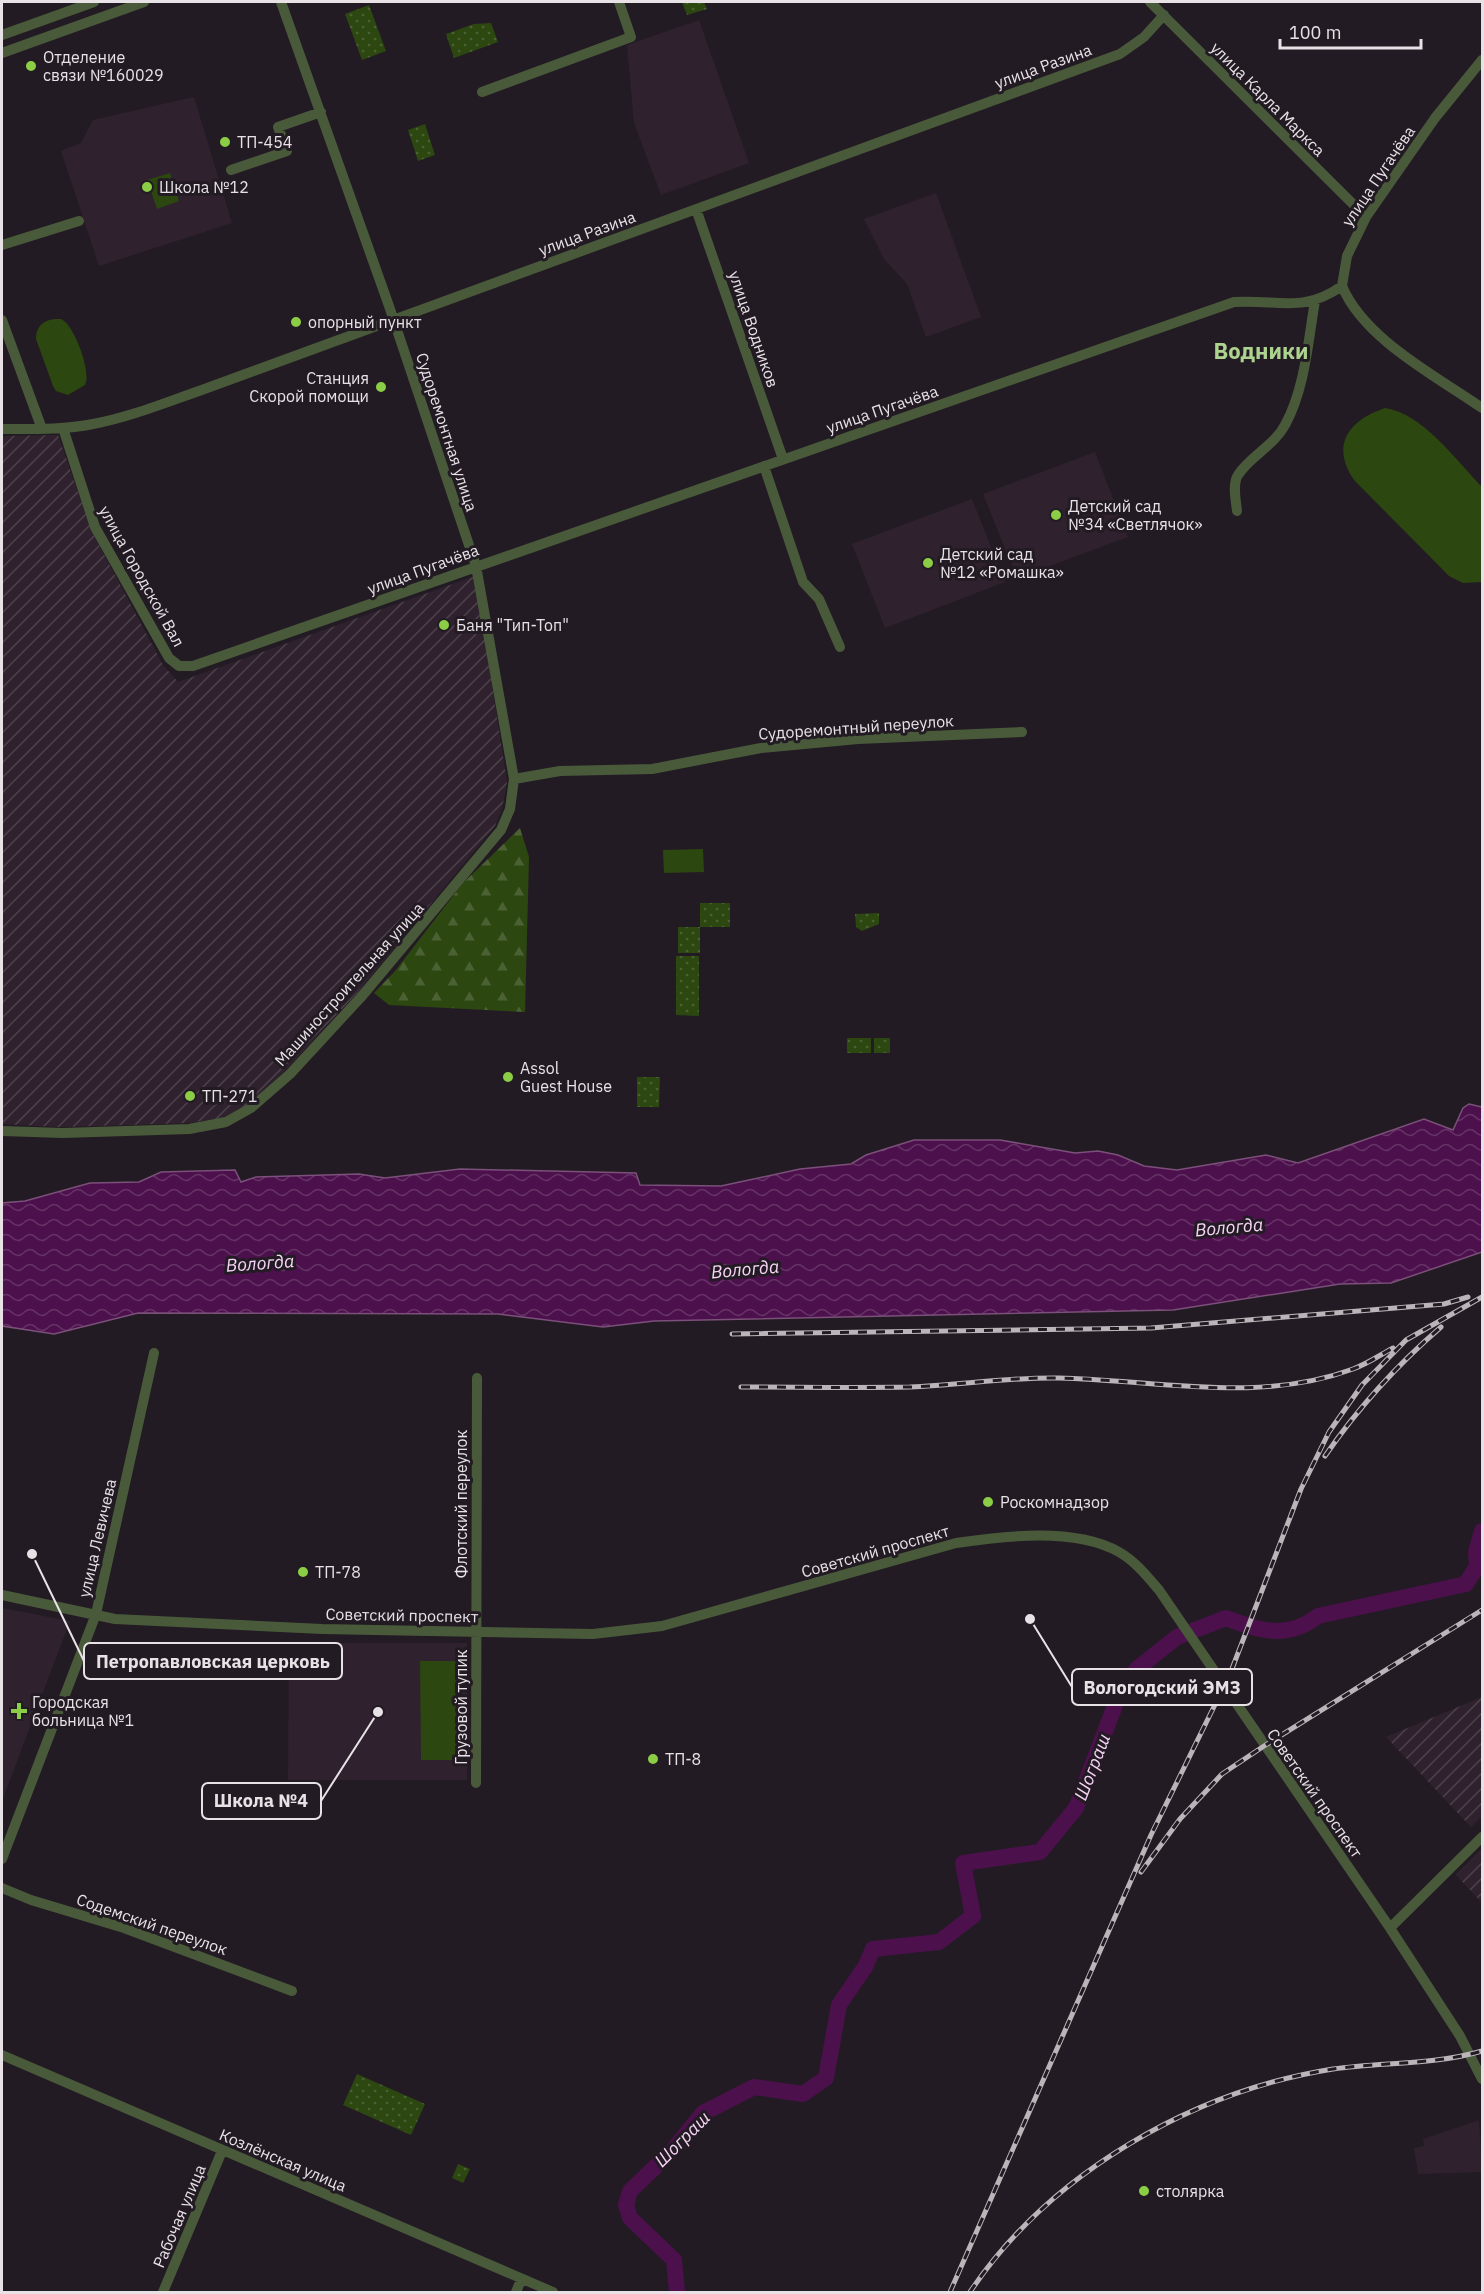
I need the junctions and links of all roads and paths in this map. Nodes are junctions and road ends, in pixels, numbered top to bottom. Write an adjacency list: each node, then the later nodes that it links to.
1 (94, 2): 7 (street)
2 (144, 2): 8 (street)
3 (281, 2): 11 (street, Судоремонтная улица)
4 (619, 2): 10 (street)
5 (1150, 2): 6 (street, улица Карла Маркса)
6 (1164, 15): 13 (street, улица Разина); 14 (street, улица Карла Маркса)
7 (2, 35)
8 (2, 53)
9 (1482, 60): 14 (street, улица Пугачёва)
10 (482, 92)
11 (321, 112): 12 (street); 19 (street, Судоремонтная улица)
12 (231, 170)
13 (696, 209): 19 (street, улица Разина); 25 (street, улица Водников)
14 (1366, 217): 17 (street, улица Пугачёва)
15 (79, 221): 16 (street)
16 (2, 244)
17 (1342, 286): 18 (street, улица Пугачёва); 21 (street)
18 (1315, 301): 25 (street, улица Пугачёва); 27 (street)
19 (393, 319): 22 (street, улица Разина); 28 (street, Судоремонтная улица)
20 (2, 320): 24 (street)
21 (1482, 408)
22 (63, 428): 24 (street, улица Разина); 30 (street, улица Городской Вал)
23 (2, 429): 24 (street, улица Разина)
24 (42, 429)
25 (783, 459): 26 (street, улица Пугачёва)
26 (764, 466): 28 (street, улица Пугачёва); 29 (street)
27 (1237, 511)
28 (476, 566): 30 (street, улица Пугачёва); 32 (street, Судоремонтная улица)
29 (840, 647)
30 (179, 666)
31 (1022, 732): 32 (street, Судоремонтный переулок)
32 (514, 779): 33 (street, Машиностроительная улица)
33 (2, 1131)
34 (154, 1353): 37 (street, улица Левичева)
35 (477, 1378): 38 (street, Флотский переулок)
36 (2, 1595): 37 (street, Советский проспект)
37 (96, 1614): 38 (street, Советский проспект); 41 (street, улица Левичева)
38 (476, 1631): 39 (street, Грузовой тупик); 43 (street, Советский проспект)
39 (476, 1783)
40 (1482, 1837): 43 (street)
41 (2, 1859)
42 (2, 1888): 44 (street, Содемский переулок)
43 (1390, 1928): 46 (street, Советский проспект)
44 (292, 1991)
45 (2, 2055): 47 (street, Козлёнская улица)
46 (1482, 2079)
47 (222, 2151): 48 (street, Козлёнская улица); 49 (street, Рабочая улица)
48 (521, 2280): 50 (street); 51 (street, Козлёнская улица)
49 (163, 2292)
50 (516, 2292)
51 (553, 2292)

